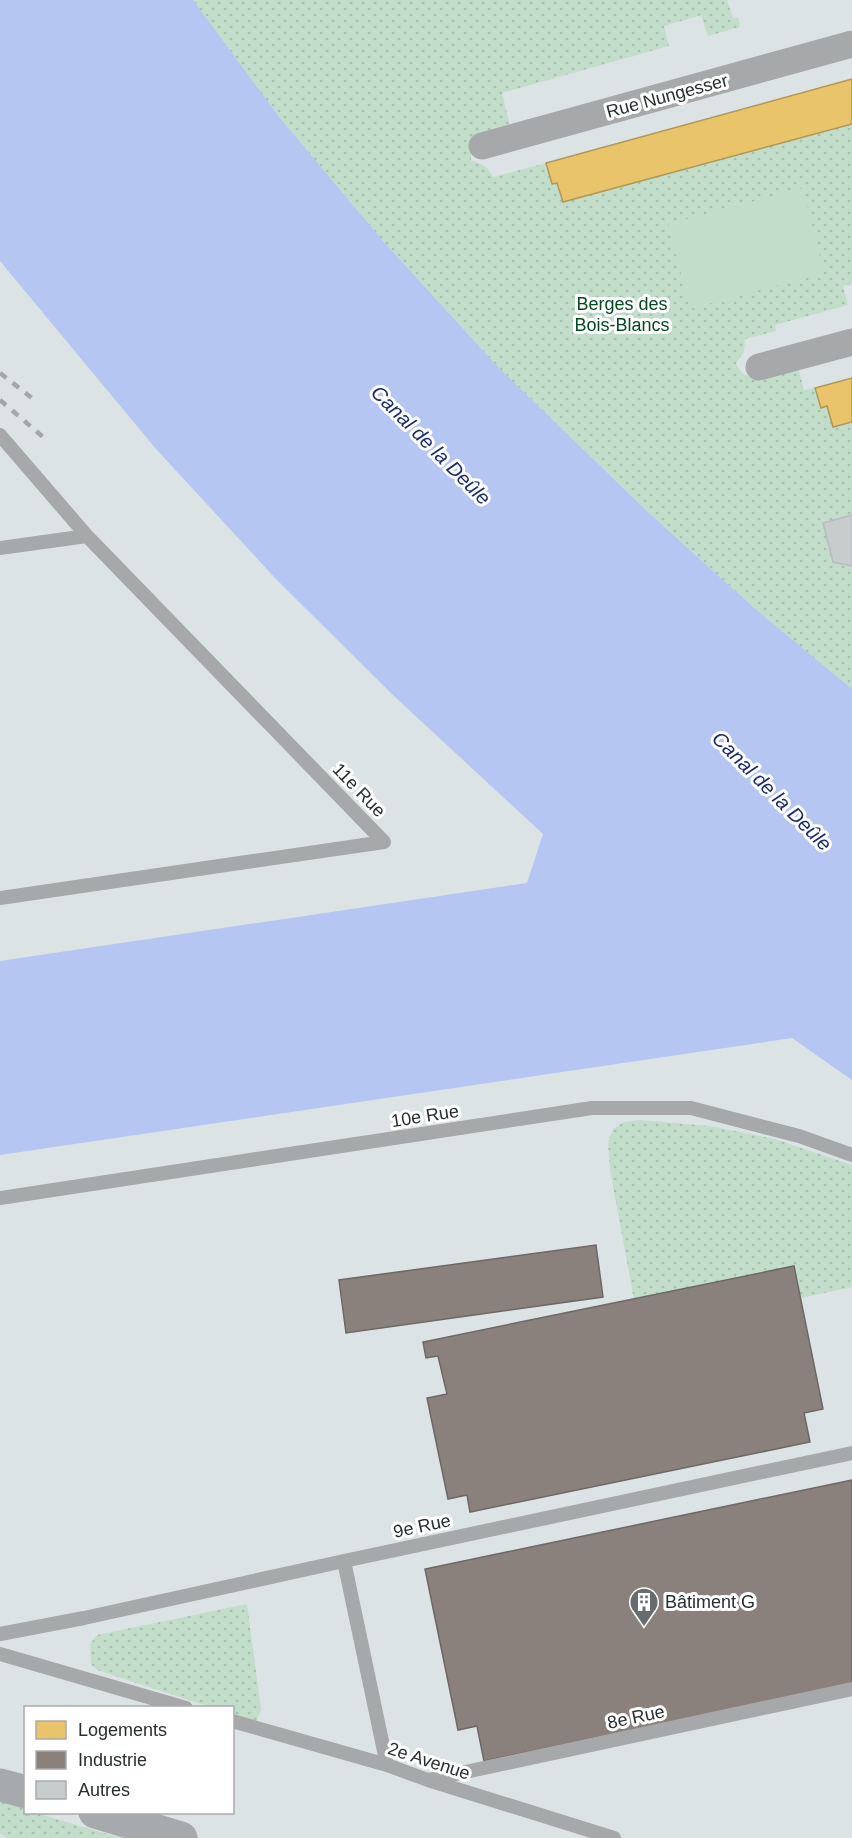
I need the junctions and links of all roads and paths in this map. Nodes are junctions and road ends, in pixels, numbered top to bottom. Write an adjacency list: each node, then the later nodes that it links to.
1 (852, 44): 2 (street, Rue Nungesser)
2 (482, 146)
3 (852, 342): 4 (street)
4 (759, 367)
5 (0, 435): 6 (lane)
6 (87, 536): 7 (lane); 8 (lane, 11e Rue)
7 (0, 548)
8 (0, 898)
9 (852, 1155): 10 (lane, 10e Rue)
10 (0, 1198)
11 (852, 1453): 12 (lane, 9e Rue)
12 (344, 1561): 13 (lane, 9e Rue); 18 (lane)
13 (0, 1634)
14 (0, 1654): 16 (lane)
15 (852, 1689): 19 (lane, 8e Rue)
16 (182, 1706)
17 (234, 1722): 18 (lane, 2e Avenue)
18 (387, 1765): 19 (lane, 2e Avenue)
19 (428, 1780): 24 (lane, 2e Avenue)
20 (0, 1785): 21 (main road)
21 (24, 1791)
22 (102, 1814): 23 (main road)
23 (181, 1838)
24 (614, 1838)

